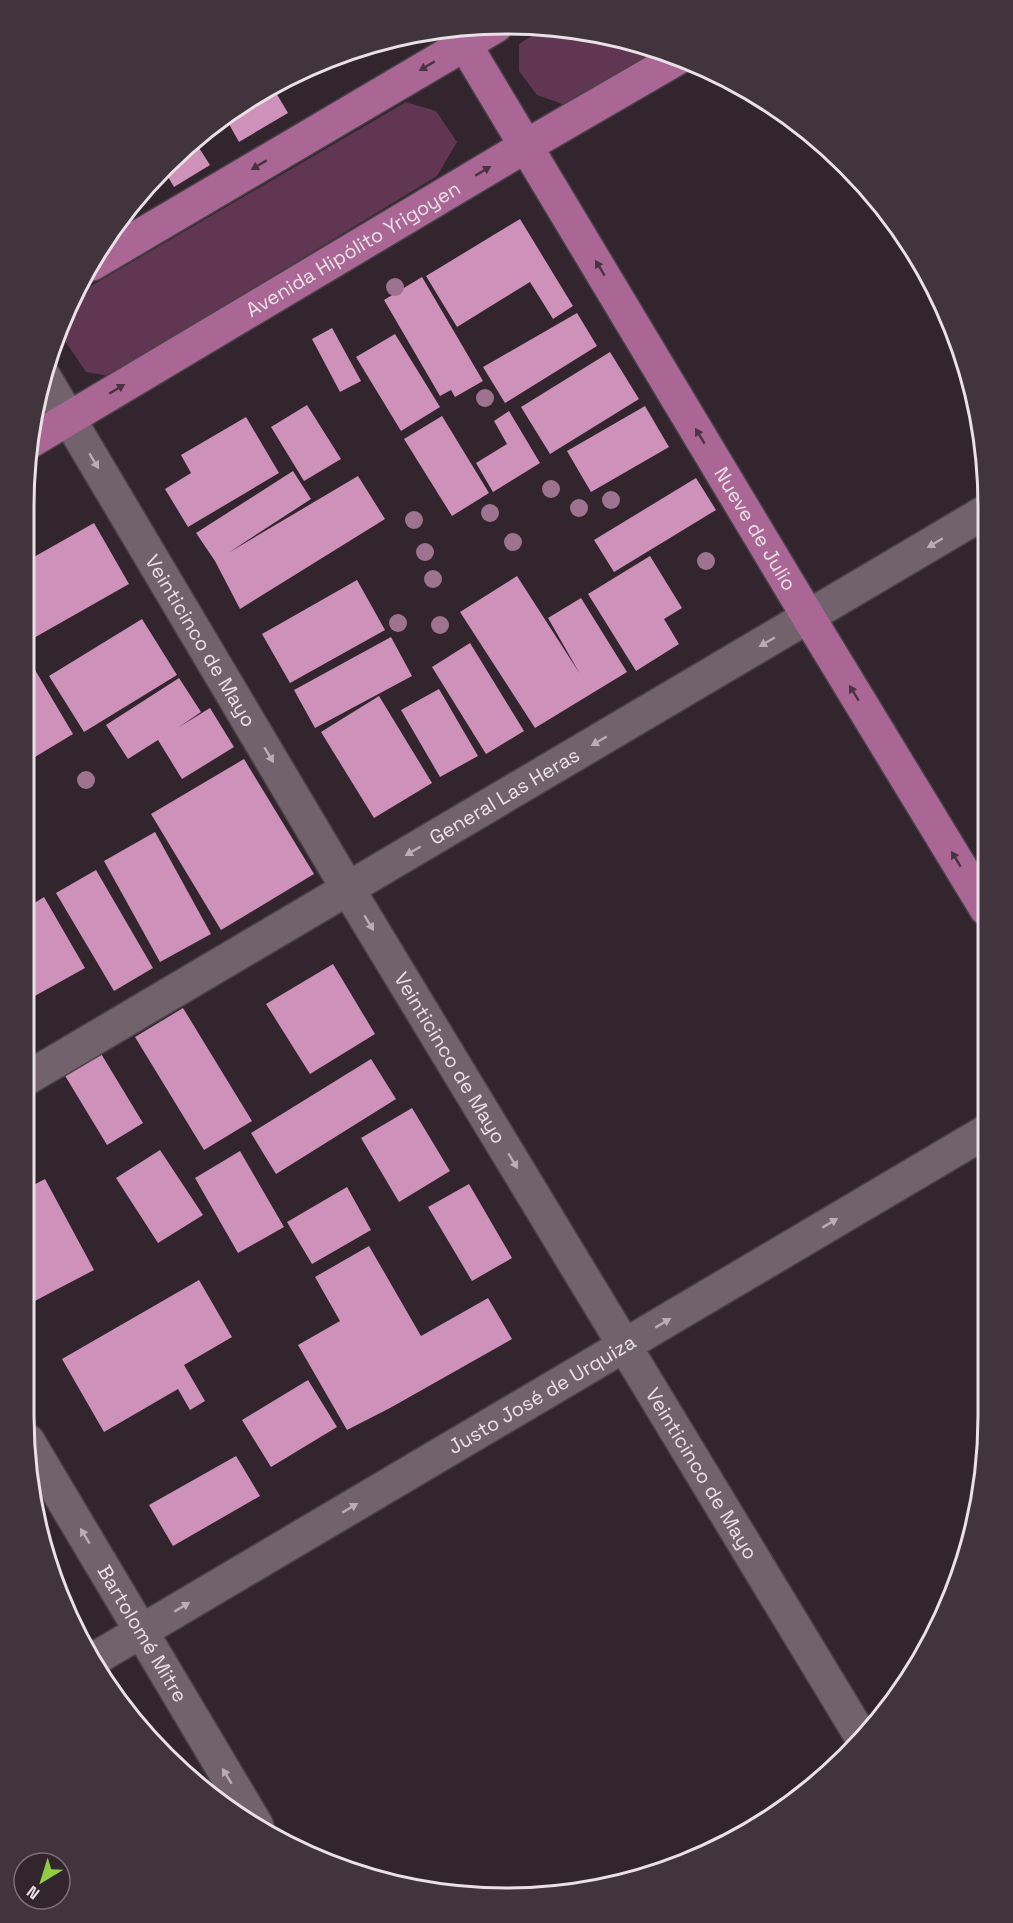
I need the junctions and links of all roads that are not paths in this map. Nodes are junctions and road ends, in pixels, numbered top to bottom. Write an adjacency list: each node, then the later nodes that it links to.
1 (456, 38): 5 (main road, one-way to 5)
2 (460, 38): 4 (main road, Nueve de Julio)
3 (668, 64): 4 (main road, Avenida Hipólito Yrigoyen)
4 (526, 146): 7 (main road, Avenida Hipólito Yrigoyen, one-way to 4); 10 (main road, Nueve de Julio, one-way to 4)
5 (108, 254)
6 (50, 387): 7 (street, Veinticinco de Mayo)
7 (69, 418): 8 (main road, Avenida Hipólito Yrigoyen); 11 (street, Veinticinco de Mayo, one-way to 11)
8 (41, 435)
9 (978, 517): 10 (street, General Las Heras, one-way to 10)
10 (809, 618): 11 (street, General Las Heras, one-way to 11); 12 (main road, Nueve de Julio, one-way to 10)
11 (348, 889): 13 (street, General Las Heras); 15 (street, Veinticinco de Mayo, one-way to 15)
12 (978, 896)
13 (34, 1074)
14 (978, 1136): 15 (street, Justo José de Urquiza, one-way to 14)
15 (625, 1345): 17 (street, Justo José de Urquiza, one-way to 15); 19 (street, Veinticinco de Mayo)
16 (37, 1456): 17 (street, Bartolomé Mitre, one-way to 16)
17 (141, 1631): 18 (street, Justo José de Urquiza); 20 (street, Bartolomé Mitre, one-way to 17)
18 (100, 1656)
19 (858, 1731)
20 (249, 1812)

